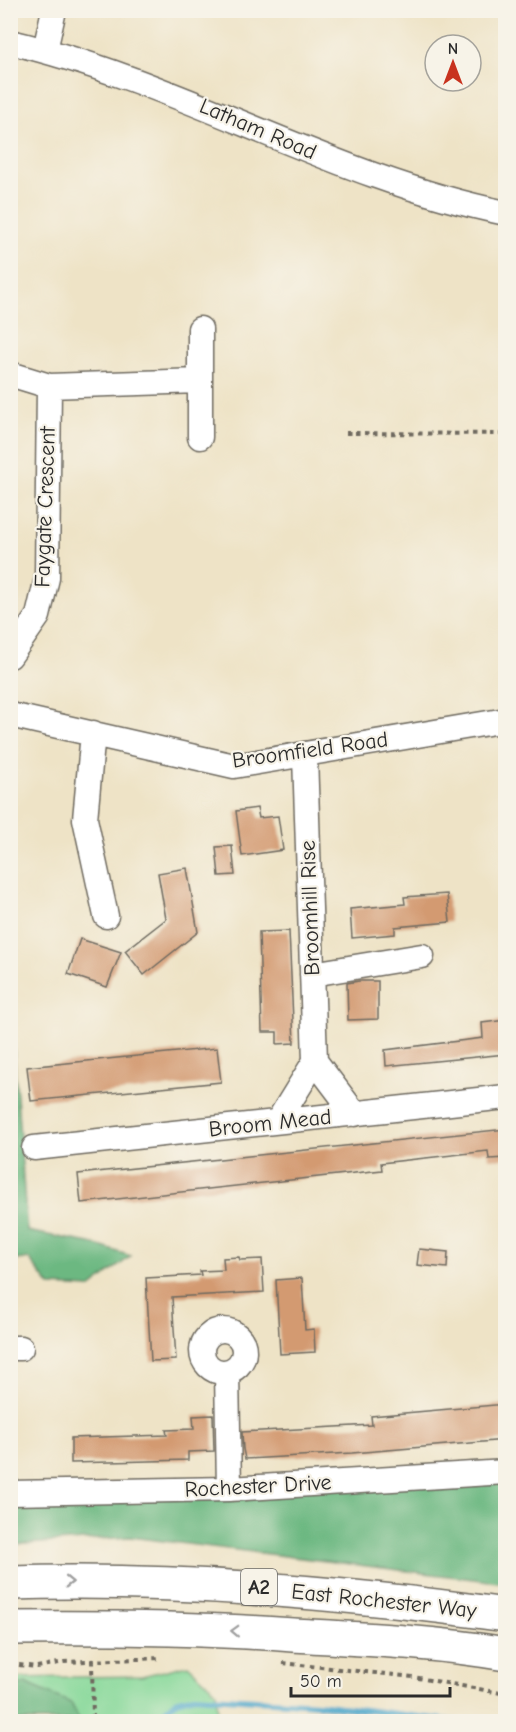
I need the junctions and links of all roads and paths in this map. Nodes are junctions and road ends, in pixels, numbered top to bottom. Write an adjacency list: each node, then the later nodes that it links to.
1 (54, 10): 3 (street)
2 (10, 42): 3 (street, Latham Road)
3 (45, 50): 4 (street, Latham Road)
4 (506, 213)
5 (200, 329): 7 (street)
6 (10, 374): 8 (street)
7 (200, 381): 8 (street); 11 (street)
8 (49, 386): 12 (street, Faygate Crescent)
9 (346, 433): 10 (path)
10 (506, 434)
11 (200, 437)
12 (10, 656)
13 (10, 715): 15 (street, Broomfield Road)
14 (506, 720): 16 (street, Broomfield Road)
15 (93, 733): 16 (street, Broomfield Road); 17 (street)
16 (305, 756): 19 (street, Broomhill Rise)
17 (106, 916)
18 (422, 956): 19 (street)
19 (312, 974): 20 (street, Broomhill Rise)
20 (315, 1061): 22 (street); 23 (street)
21 (506, 1097): 22 (street, Broom Mead)
22 (355, 1114): 23 (street, Broom Mead)
23 (278, 1121): 24 (street, Broom Mead)
24 (34, 1148)
25 (227, 1372): 27 (street)
26 (506, 1472): 27 (street, Rochester Drive)
27 (229, 1489): 28 (street, Rochester Drive)
28 (10, 1493)
29 (10, 1583): 30 (highway, East Rochester Way / A2, one-way to 30)
30 (506, 1615)
31 (10, 1628): 32 (highway, East Rochester Way / A2, one-way to 31)
32 (293, 1635): 33 (highway, A2); 38 (highway)
33 (506, 1654)
34 (168, 1658): 35 (path)
35 (93, 1660): 37 (path); 40 (path)
36 (278, 1663): 39 (path)
37 (10, 1664)
38 (506, 1673)
39 (506, 1694)
40 (93, 1722)

